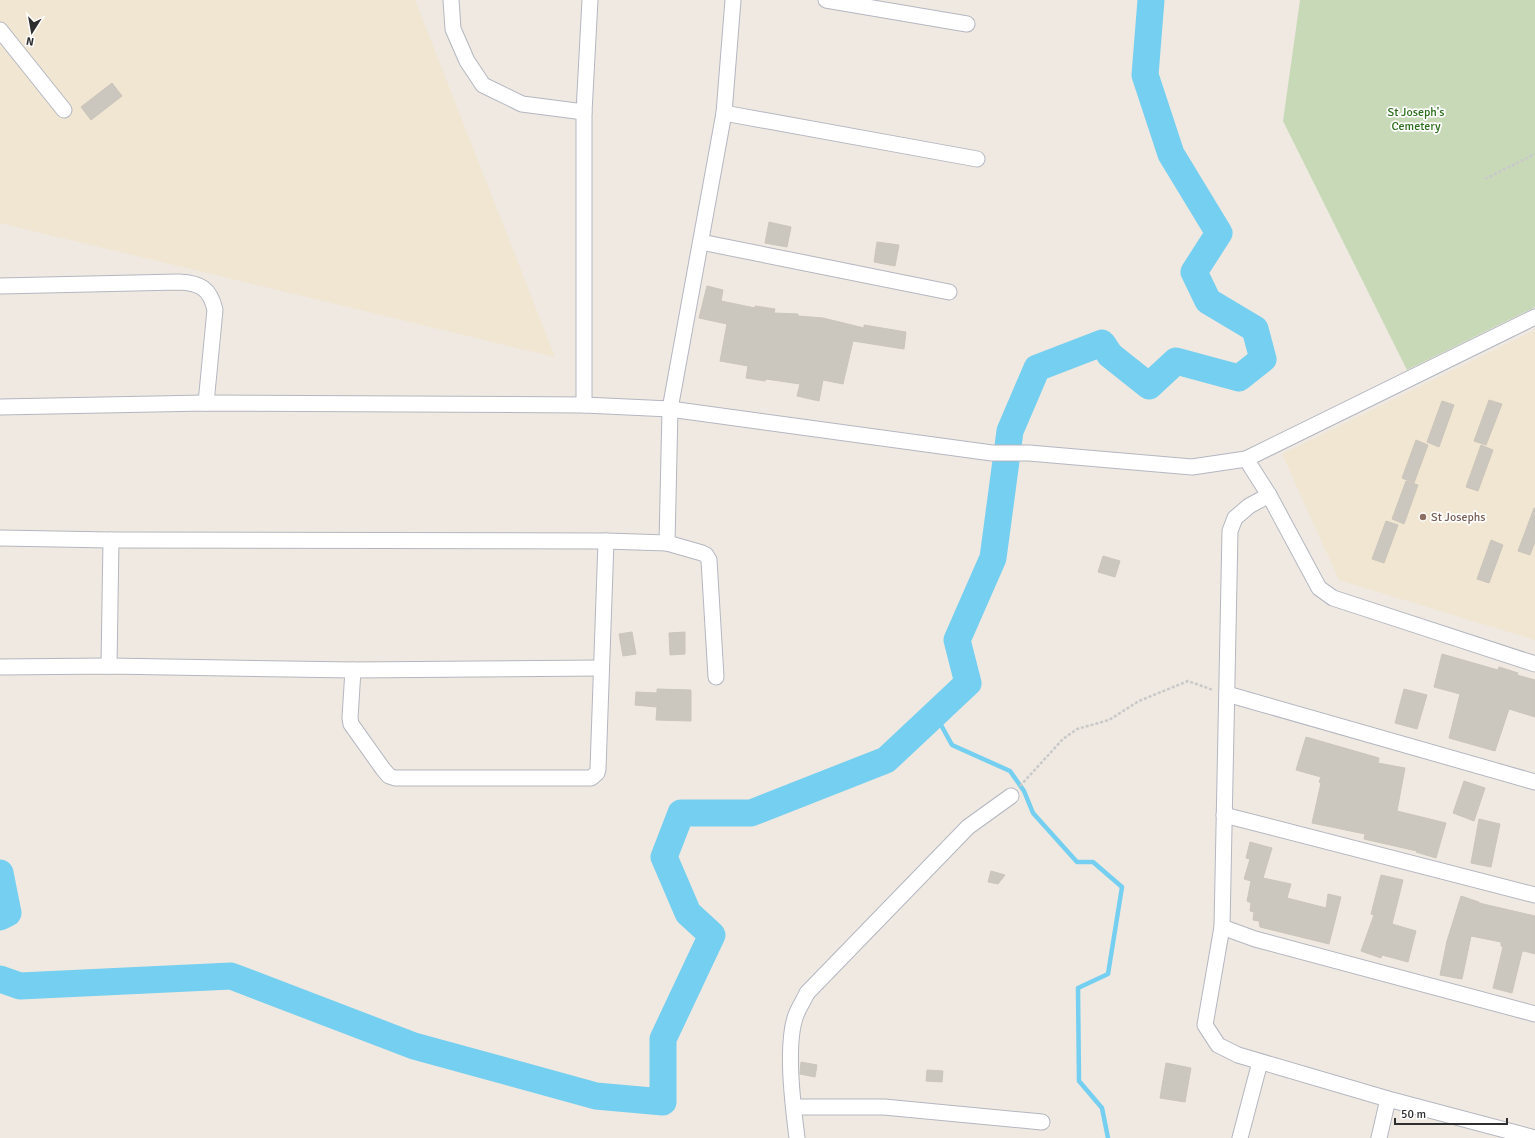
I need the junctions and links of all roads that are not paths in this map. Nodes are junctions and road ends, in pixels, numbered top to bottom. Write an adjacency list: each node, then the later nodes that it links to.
1 (451, 0): 8 (street)
2 (590, 0): 8 (street)
3 (733, 0): 9 (street)
4 (826, 0): 5 (street)
5 (967, 24)
6 (0, 30): 7 (street)
7 (64, 110)
8 (584, 112): 16 (street)
9 (724, 112): 10 (street); 11 (street)
10 (976, 159)
11 (701, 242): 13 (street); 18 (street)
12 (0, 286): 15 (street)
13 (949, 292)
14 (1535, 317): 19 (street)
15 (206, 403): 16 (street); 17 (street)
16 (584, 405): 18 (street)
17 (0, 406)
18 (670, 409): 19 (street); 24 (street)
19 (1246, 459): 20 (street)
20 (1269, 495): 25 (street); 31 (street)
21 (0, 538): 22 (street)
22 (111, 540): 23 (street); 26 (street)
23 (606, 541): 24 (street); 28 (street)
24 (667, 543): 30 (street)
25 (1535, 664)
26 (110, 666): 27 (street); 29 (street)
27 (0, 667)
28 (601, 668): 29 (street); 29 (street)
29 (353, 670)
30 (716, 677)
31 (1227, 694): 32 (street); 34 (street)
32 (1535, 782)
33 (1011, 796): 40 (street)
34 (1224, 815): 35 (street); 36 (street)
35 (1535, 895)
36 (1222, 927): 37 (street); 38 (street)
37 (1535, 1014)
38 (1260, 1062): 39 (street); 43 (street)
39 (1388, 1099): 44 (street); 45 (street)
40 (795, 1108): 41 (street); 42 (street)
41 (1042, 1122)
42 (796, 1137)
43 (1240, 1138)
44 (1379, 1138)
45 (1535, 1138)

